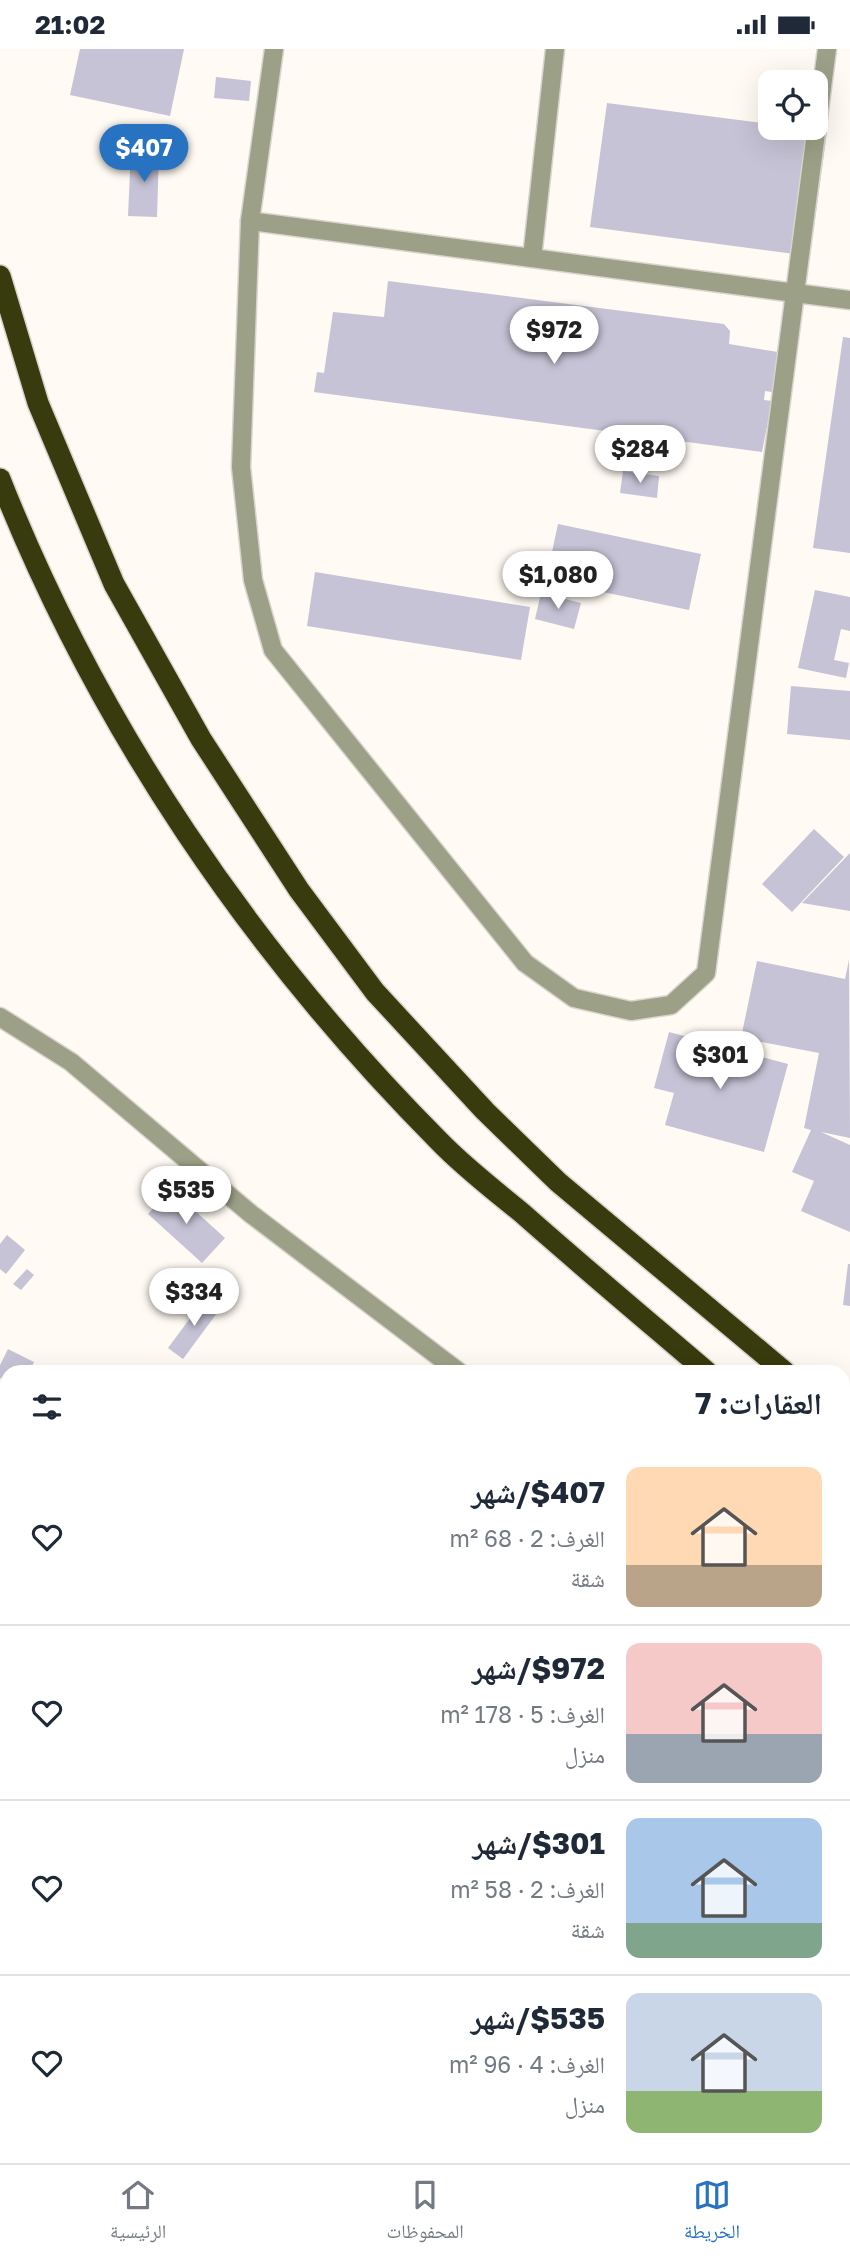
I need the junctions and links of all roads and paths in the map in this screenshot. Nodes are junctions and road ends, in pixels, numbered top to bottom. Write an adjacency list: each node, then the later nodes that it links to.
1 (274, 49): 4 (street)
2 (555, 49): 5 (street)
3 (827, 49): 7 (street)
4 (250, 221): 5 (street); 7 (street)
5 (532, 258): 7 (street)
6 (0, 276): 13 (highway)
7 (795, 293): 8 (street)
8 (850, 300)
9 (0, 479): 12 (highway)
10 (0, 1017): 11 (street)
11 (450, 1365)
12 (699, 1365)
13 (777, 1365)

